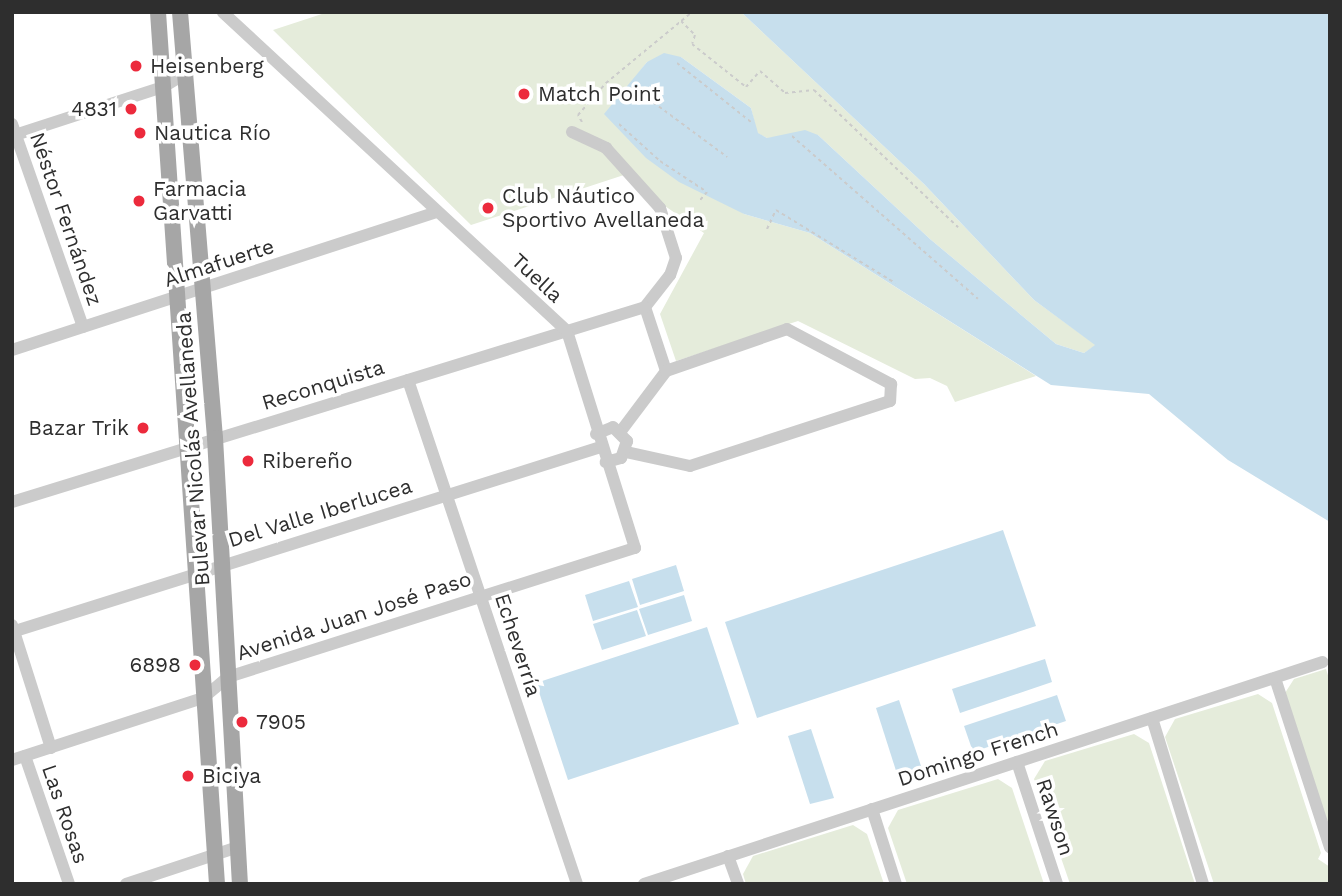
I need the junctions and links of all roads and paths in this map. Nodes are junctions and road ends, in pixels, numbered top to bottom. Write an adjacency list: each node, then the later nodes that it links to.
1 (158, 12): 8 (main road, Bulevar Nicolás Avellaneda)
2 (180, 12): 7 (main road, Bulevar Nicolás Avellaneda)
3 (223, 12): 17 (street, Tuella)
4 (692, 12): 5 (path)
5 (681, 22): 13 (path); 18 (path)
6 (677, 63): 10 (path)
7 (186, 74): 8 (street); 21 (main road, Bulevar Nicolás Avellaneda)
8 (163, 87): 12 (street); 22 (main road, Bulevar Nicolás Avellaneda)
9 (642, 94): 15 (path)
10 (751, 122)
11 (620, 124): 16 (path)
12 (13, 131): 25 (street, Néstor Fernández)
13 (572, 132): 24 (street)
14 (792, 136): 23 (path)
15 (727, 157)
16 (699, 200)
17 (437, 212): 21 (street, Almafuerte); 26 (street, Tuella)
18 (958, 227)
19 (767, 229): 20 (path)
20 (895, 284)
21 (204, 288): 22 (street, Almafuerte); 32 (main road, Bulevar Nicolás Avellaneda)
22 (177, 297): 25 (street, Almafuerte); 33 (main road, Bulevar Nicolás Avellaneda)
23 (978, 299)
24 (645, 307): 26 (street, Reconquista); 28 (street)
25 (83, 327): 27 (street, Almafuerte)
26 (567, 331): 29 (street, Reconquista); 31 (street, Tuella)
27 (12, 350)
28 (666, 371): 30 (street); 35 (street)
29 (408, 380): 32 (street, Reconquista); 37 (street, Echeverría)
30 (621, 431): 31 (street); 35 (street)
31 (596, 434): 34 (street, Tuella)
32 (215, 439): 33 (street, Reconquista); 40 (main road, Bulevar Nicolás Avellaneda)
33 (186, 445): 38 (street, Reconquista); 41 (main road, Bulevar Nicolás Avellaneda)
34 (601, 447): 36 (street, Tuella); 37 (street, Del Valle Iberlucea)
35 (626, 452): 36 (street)
36 (606, 462): 39 (street, Tuella)
37 (447, 494): 40 (street, Del Valle Iberlucea); 42 (street, Echeverría)
38 (12, 502)
39 (635, 548): 42 (street, Avenida Juan José Paso)
40 (222, 563): 41 (street, Del Valle Iberlucea); 45 (main road, Bulevar Nicolás Avellaneda)
41 (194, 573): 43 (street, Del Valle Iberlucea); 47 (main road, Bulevar Nicolás Avellaneda)
42 (481, 596): 45 (street, Avenida Juan José Paso); 61 (street, Echeverría)
43 (13, 630): 49 (street)
44 (1323, 662): 46 (street, Domingo French)
45 (228, 677): 47 (street, Avenida Juan José Paso); 53 (main road, Bulevar Nicolás Avellaneda)
46 (1275, 678): 48 (street, Domingo French); 54 (street)
47 (203, 698): 49 (street, Avenida Juan José Paso); 55 (main road, Bulevar Nicolás Avellaneda)
48 (1152, 718): 51 (street, Domingo French); 66 (street)
49 (51, 748): 50 (street, Avenida Juan José Paso)
50 (19, 758): 57 (street, Las Rosas)
51 (1017, 762): 52 (street, Domingo French); 65 (street, Rawson)
52 (872, 809): 56 (street, Domingo French); 64 (street)
53 (238, 847): 55 (street); 60 (main road, Bulevar Nicolás Avellaneda)
54 (1330, 847)
55 (214, 855): 58 (street); 59 (main road, Bulevar Nicolás Avellaneda)
56 (728, 856): 62 (street, Domingo French); 63 (street)
57 (69, 884)
58 (125, 884)
59 (217, 884)
60 (240, 884)
61 (577, 884)
62 (644, 884)
63 (737, 884)
64 (896, 884)
65 (1056, 884)
66 (1203, 884)

